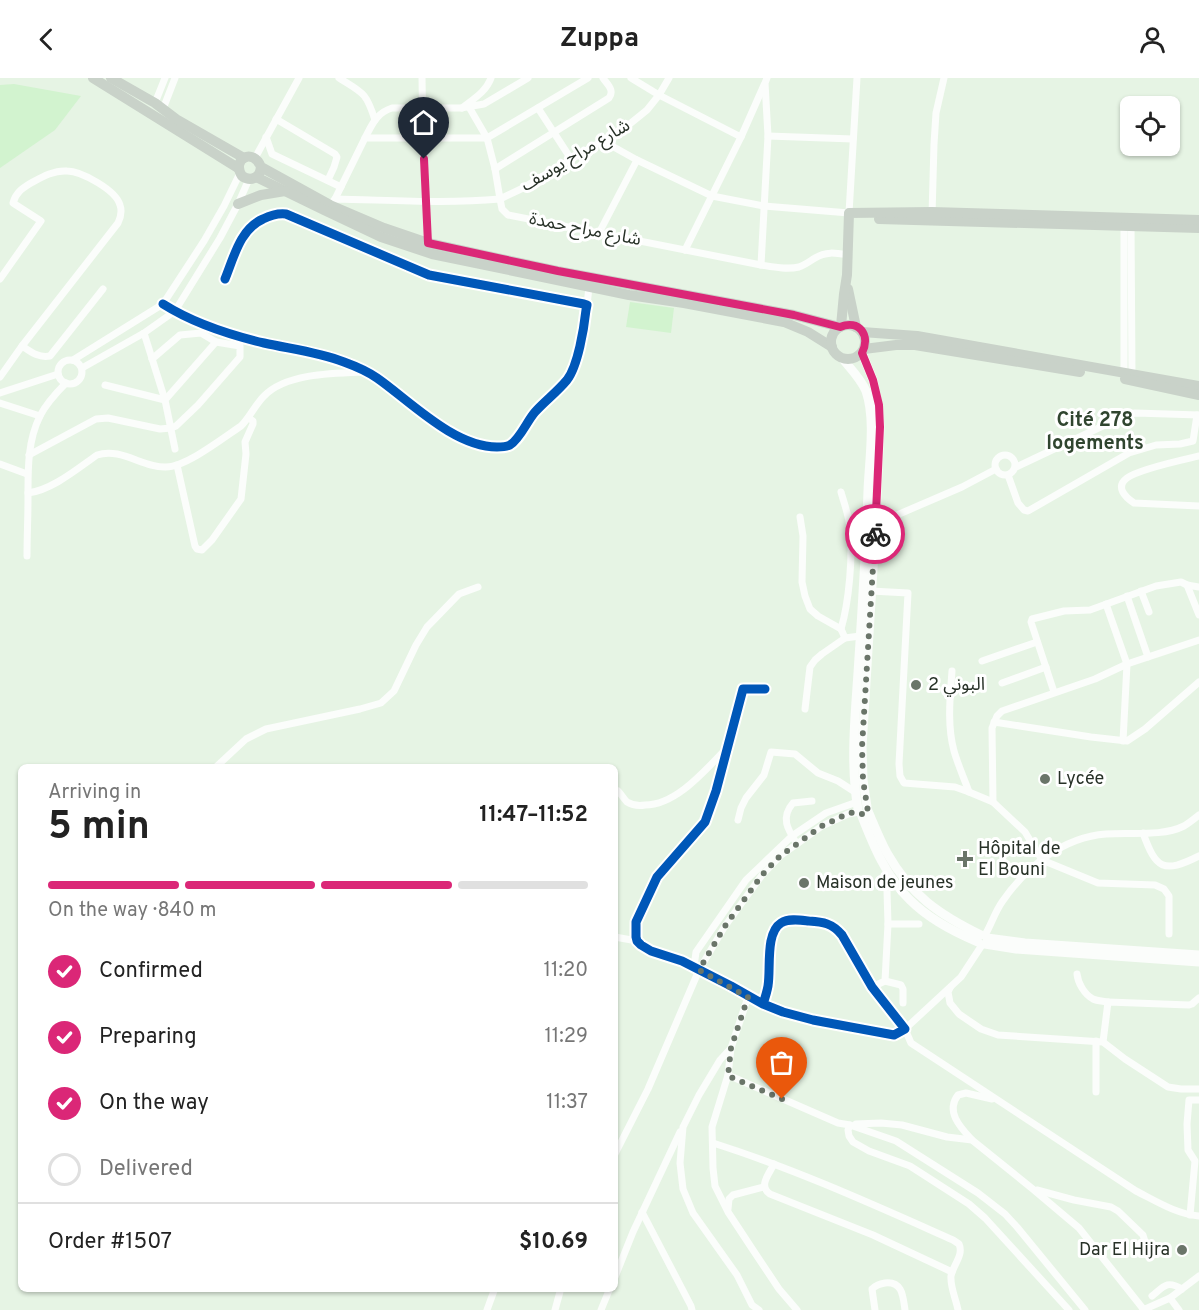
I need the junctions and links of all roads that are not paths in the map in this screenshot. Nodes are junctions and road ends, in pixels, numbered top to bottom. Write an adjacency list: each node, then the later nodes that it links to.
1 (93, 78): 36 (main road)
2 (111, 78): 18 (main road)
3 (165, 78): 18 (street)
4 (175, 78): 18 (street)
5 (299, 78): 23 (street)
6 (339, 78): 24 (street)
7 (422, 78): 19 (street)
8 (491, 78): 21 (street)
9 (528, 78): 20 (street)
10 (588, 78): 22 (street)
11 (603, 78): 25 (street)
12 (669, 78): 17 (street, شارع مراح يوسف)
13 (857, 78): 32 (street)
14 (944, 78): 47 (street)
15 (634, 79): 17 (street)
16 (766, 81): 26 (street); 28 (street)
17 (659, 95): 28 (street); 33 (street, شارع مراح يوسف)
18 (159, 106): 36 (main road)
19 (422, 107): 21 (street); 24 (street); 30 (street)
20 (469, 107): 21 (street); 31 (street)
21 (461, 108)
22 (538, 108): 25 (street); 31 (street)
23 (276, 119): 27 (street); 38 (street)
24 (375, 120): 29 (street)
25 (553, 133): 34 (street); 37 (street)
26 (768, 136): 32 (street); 46 (street)
27 (266, 137): 36 (street); 38 (street)
28 (741, 137): 41 (street)
29 (365, 138): 30 (street); 39 (street)
30 (423, 138): 31 (street); 43 (street)
31 (486, 138): 37 (street)
32 (853, 139): 48 (street)
33 (603, 141): 34 (street, شارع مراح يوسف); 35 (street)
34 (571, 159): 42 (street, شارع مراح يوسف)
35 (637, 160): 41 (street); 52 (street)
36 (249, 169): 40 (main road); 44 (main road); 45 (street); 64 (street)
37 (495, 169): 42 (street)
38 (328, 180): 39 (street)
39 (341, 187): 44 (street)
40 (285, 191): 45 (main road); 62 (main road)
41 (712, 196): 46 (street); 54 (street)
42 (500, 199): 43 (street); 52 (street, شارع مراح حمدة)
43 (427, 201): 44 (street); 53 (street)
44 (333, 202): 53 (main road)
45 (238, 204): 66 (street)
46 (764, 206): 48 (street); 56 (street)
47 (932, 216): 48 (main road); 50 (main road)
48 (849, 217): 55 (main road)
49 (1199, 220): 50 (main road)
50 (1128, 222): 51 (main road); 60 (street); 61 (street)
51 (1199, 228)
52 (599, 233): 54 (street, شارع مراح حمدة)
53 (428, 243): 67 (main road)
54 (685, 250): 56 (street, شارع مراح حمدة)
55 (848, 255): 56 (street, شارع مراح حمدة); 57 (main road)
56 (761, 265)
57 (847, 275): 67 (main road); 68 (main road)
58 (0, 279): 71 (street)
59 (225, 279): 65 (street)
60 (1124, 283): 61 (street); 79 (street)
61 (1133, 284): 79 (street)
62 (589, 287): 65 (street); 72 (main road)
63 (104, 289): 71 (street)
64 (163, 304): 66 (street); 76 (street)
65 (587, 305): 78 (street)
66 (175, 311): 69 (street); 78 (street)
67 (841, 327): 68 (main road); 72 (main road)
68 (859, 329): 73 (main road); 79 (main road)
69 (144, 333): 75 (street); 77 (street)
70 (216, 342): 75 (street); 87 (street); 92 (street)
71 (22, 346): 81 (street)
72 (832, 347): 74 (main road)
73 (863, 351): 74 (main road); 86 (main road); 106 (main road)
74 (842, 358): 118 (main road)
75 (152, 359): 87 (street)
76 (73, 360): 77 (street); 80 (street)
77 (82, 368): 82 (street)
78 (366, 372): 91 (street)
79 (1128, 373): 84 (main road)
80 (58, 374): 82 (street); 85 (street)
81 (0, 377)
82 (66, 383): 90 (street)
83 (105, 385): 87 (street)
84 (1199, 386)
85 (0, 393)
86 (1199, 395)
87 (165, 400): 92 (street)
88 (0, 403): 90 (street)
89 (1198, 415): 98 (street); 101 (street)
90 (40, 416): 94 (street)
91 (249, 418): 97 (street); 97 (street)
92 (171, 428): 93 (street); 94 (street)
93 (176, 448)
94 (29, 455): 100 (street)
95 (1199, 456): 104 (street)
96 (0, 464): 100 (street)
97 (177, 465): 103 (street)
98 (1016, 467): 99 (street); 101 (street)
99 (996, 469): 101 (street); 106 (street)
100 (27, 474): 103 (street)
101 (1008, 475)
102 (841, 492): 117 (street)
103 (28, 493): 107 (street)
104 (1199, 506)
105 (800, 518): 117 (street)
106 (876, 524): 111 (main road)
107 (27, 556)
108 (1187, 585): 110 (street); 112 (street); 116 (street)
109 (478, 587): 135 (street)
110 (1199, 587)
111 (871, 591): 137 (street); 140 (main road)
112 (1141, 591): 113 (street); 115 (street)
113 (1127, 596): 114 (street); 122 (street)
114 (1106, 604): 121 (street); 124 (street)
115 (1149, 612)
116 (1199, 615)
117 (841, 629): 119 (street)
118 (860, 636): 119 (street); 140 (main road)
119 (845, 638): 131 (street)
120 (1199, 640): 122 (street)
121 (1037, 642): 123 (street); 125 (street)
122 (1148, 657): 124 (street)
123 (982, 661)
124 (1126, 664): 130 (street); 133 (street)
125 (1046, 667): 128 (street); 130 (street)
126 (952, 671): 137 (street)
127 (1199, 682): 133 (street)
128 (1002, 683)
129 (765, 689): 134 (street)
130 (1054, 692): 132 (street)
131 (805, 709)
132 (993, 722): 133 (street); 139 (street)
133 (1123, 741)
134 (728, 746): 136 (street); 154 (street)
135 (219, 764)
136 (618, 791)
137 (969, 792): 139 (street)
138 (812, 801): 144 (street)
139 (993, 802): 147 (street)
140 (861, 807): 142 (street); 144 (street); 145 (street); 153 (main road)
141 (1199, 815): 143 (street)
142 (738, 820)
143 (1143, 833): 146 (street); 147 (street)
144 (792, 836): 145 (street); 155 (street)
145 (797, 844): 159 (street)
146 (1199, 856)
147 (1042, 860): 151 (street); 153 (street)
148 (887, 891): 149 (street)
149 (888, 924): 150 (street); 161 (street)
150 (919, 924)
151 (1169, 934)
152 (618, 938): 154 (street)
153 (983, 940): 156 (main road); 158 (main road); 163 (street)
154 (637, 941): 157 (street)
155 (696, 952): 157 (street); 159 (street)
156 (1199, 955)
157 (682, 961): 159 (street)
158 (1199, 962)
159 (697, 968): 164 (street); 183 (street)
160 (1077, 974): 167 (street)
161 (885, 981): 162 (street); 168 (street)
162 (872, 987): 170 (street); 171 (street)
163 (950, 988): 166 (street); 169 (street)
164 (748, 997): 170 (street); 173 (street)
165 (1199, 998): 167 (street)
166 (936, 1000): 169 (street); 171 (street)
167 (1108, 1002): 172 (street)
168 (903, 1003)
169 (950, 1003): 172 (street)
170 (763, 1004): 171 (street)
171 (904, 1029): 178 (street)
172 (1100, 1041): 175 (street); 176 (street)
173 (731, 1048): 174 (street); 180 (street)
174 (728, 1076): 179 (street); 182 (street)
175 (1199, 1089)
176 (1096, 1092)
177 (1199, 1100): 184 (street)
178 (999, 1101): 181 (street); 190 (street)
179 (850, 1125): 181 (street); 212 (street); 213 (street)
180 (683, 1127): 188 (street); 202 (street)
181 (972, 1140): 187 (street)
182 (712, 1143): 185 (street); 189 (street)
183 (618, 1148)
184 (1197, 1160): 190 (street)
185 (774, 1164): 186 (street); 194 (street)
186 (764, 1187): 189 (street); 194 (street)
187 (1034, 1190): 192 (street); 214 (street)
188 (642, 1212): 193 (street); 206 (street)
189 (728, 1212): 208 (street)
190 (1190, 1215): 191 (street)
191 (1199, 1216)
192 (1147, 1248)
193 (618, 1270)
194 (952, 1272): 211 (street)
195 (1199, 1276): 196 (street)
196 (1182, 1289): 200 (street); 201 (street)
197 (494, 1292): 203 (street)
198 (560, 1292): 204 (street)
199 (608, 1292): 205 (street)
200 (1152, 1296)
201 (1170, 1298): 214 (street); 215 (street)
202 (752, 1307): 207 (street)
203 (487, 1310)
204 (555, 1310)
205 (601, 1310)
206 (692, 1310)
207 (759, 1310)
208 (797, 1310)
209 (875, 1310): 210 (street)
210 (905, 1310)
211 (958, 1310)
212 (1069, 1310)
213 (1085, 1310)
214 (1144, 1310)
215 (1179, 1310)

